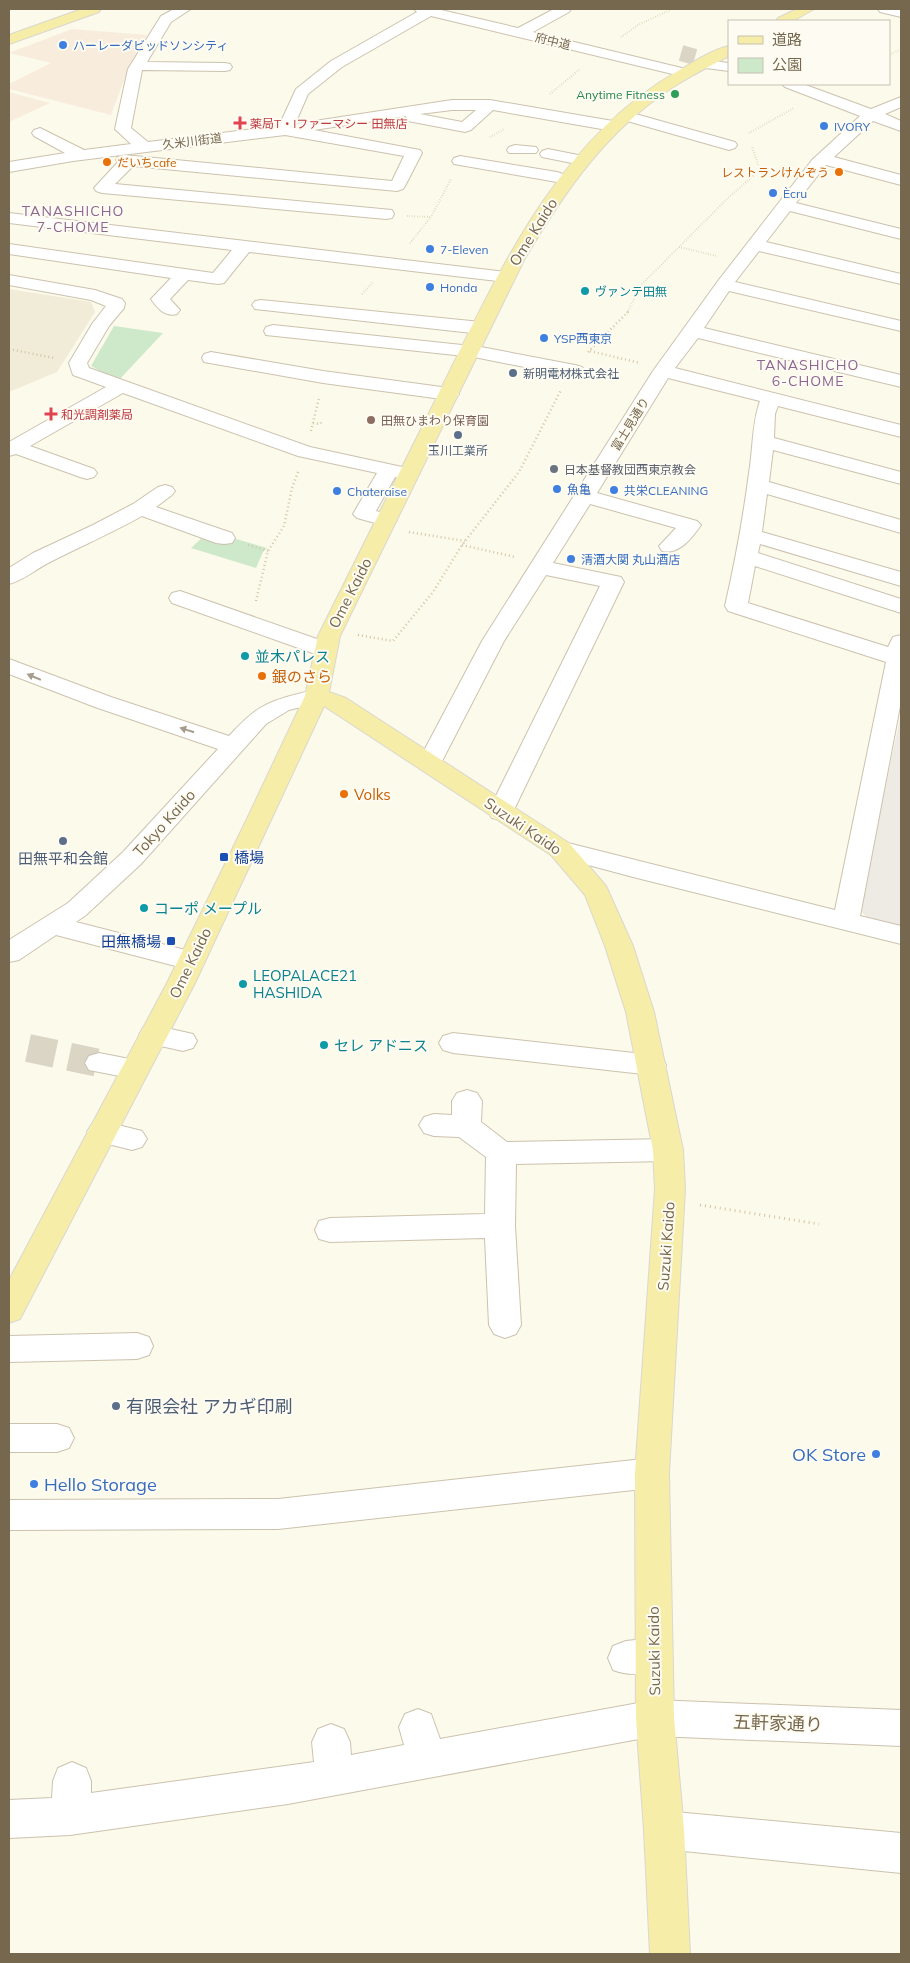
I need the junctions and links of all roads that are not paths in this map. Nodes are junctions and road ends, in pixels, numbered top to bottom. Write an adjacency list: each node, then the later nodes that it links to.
1 (94, 9): 10 (main road)
2 (184, 9): 15 (street)
3 (564, 9): 9 (street)
4 (807, 9): 8 (main road)
5 (885, 9): 7 (street)
6 (425, 10): 9 (street, 府中道); 12 (street)
7 (901, 13)
8 (785, 20)
9 (520, 33): 13 (street, 府中道)
10 (9, 40)
11 (728, 50): 13 (main road, Ome Kaido)
12 (337, 63): 14 (street); 26 (street)
13 (698, 64): 17 (street, 府中道); 23 (main road, Ome Kaido)
14 (361, 65)
15 (137, 66): 16 (street); 30 (street)
16 (225, 67)
17 (728, 67)
18 (793, 85): 22 (street)
19 (901, 102): 22 (street)
20 (490, 105): 21 (street, 久米川街道); 21 (street); 23 (street, 久米川街道)
21 (387, 114): 26 (street, 久米川街道)
22 (870, 115): 25 (street); 34 (street, 富士見通り)
23 (619, 121): 29 (street, 久米川街道); 35 (main road, Ome Kaido)
24 (59, 125): 27 (street)
25 (901, 126)
26 (284, 130): 30 (street, 久米川街道); 41 (street)
27 (40, 133): 28 (street); 33 (street)
28 (25, 139)
29 (730, 145)
30 (144, 147): 31 (street, 久米川街道)
31 (101, 153): 33 (street, 久米川街道); 36 (street)
32 (548, 154): 35 (street)
33 (82, 155): 38 (street, 久米川街道)
34 (823, 159): 40 (street); 42 (street, 富士見通り)
35 (582, 160): 53 (main road, Ome Kaido)
36 (128, 161): 41 (street); 44 (street)
37 (460, 161): 39 (street)
38 (9, 167)
39 (556, 177)
40 (901, 180)
41 (337, 181): 44 (street)
42 (785, 205): 46 (street); 48 (street, 富士見通り)
43 (386, 214): 44 (street)
44 (328, 215)
45 (9, 218): 47 (street)
46 (901, 234)
47 (245, 245): 51 (street); 52 (street)
48 (754, 245): 54 (street); 56 (street, 富士見通り)
49 (9, 249): 52 (street)
50 (473, 256): 51 (street)
51 (464, 272): 53 (street)
52 (184, 274): 58 (street)
53 (499, 276): 60 (main road, Ome Kaido)
54 (901, 279)
55 (9, 280): 68 (street)
56 (724, 285): 59 (street); 62 (street, 富士見通り)
57 (261, 305): 60 (street)
58 (170, 310)
59 (901, 326)
60 (481, 328): 63 (main road, Ome Kaido)
61 (273, 331): 63 (street)
62 (694, 331): 65 (street, 富士見通り); 67 (street)
63 (476, 353): 66 (street); 69 (main road, Ome Kaido)
64 (211, 358): 69 (street)
65 (664, 370): 70 (street); 79 (street, 富士見通り)
66 (575, 371)
67 (901, 380)
68 (121, 386): 73 (street); 74 (street)
69 (449, 394): 74 (main road, Ome Kaido)
70 (772, 399): 71 (street); 72 (street)
71 (901, 431)
72 (764, 441): 76 (street); 77 (street)
73 (11, 449): 75 (street)
74 (399, 472): 90 (main road, Ome Kaido)
75 (86, 474)
76 (901, 478)
77 (758, 485): 81 (street); 83 (street)
78 (165, 491): 80 (street)
79 (585, 496): 84 (street); 85 (street, 富士見通り)
80 (140, 508): 82 (street); 86 (street)
81 (901, 527)
82 (224, 538)
83 (749, 545): 87 (street); 89 (street); 91 (street)
84 (670, 546)
85 (541, 565): 95 (street, 富士見通り); 96 (street)
86 (9, 577)
87 (901, 579)
88 (180, 598): 90 (street)
89 (901, 606)
90 (326, 650): 93 (main road, Ome Kaido)
91 (900, 650): 98 (street)
92 (9, 666): 94 (street, one-way to 92)
93 (317, 696): 94 (street, Tokyo Kaido); 95 (main road, Suzuki Kaido); 101 (main road, Ome Kaido)
94 (234, 746): 100 (street, Tokyo Kaido)
95 (430, 762): 96 (main road, Suzuki Kaido)
96 (501, 812): 97 (main road, Suzuki Kaido)
97 (560, 849): 98 (street); 106 (main road, Suzuki Kaido)
98 (846, 921): 99 (street)
99 (901, 935)
100 (27, 937): 101 (street)
101 (191, 961): 102 (main road, Ome Kaido)
102 (153, 1035): 103 (street); 107 (main road, Ome Kaido)
103 (183, 1041)
104 (453, 1044): 106 (street)
105 (99, 1062): 107 (street)
106 (652, 1065): 111 (main road, Suzuki Kaido)
107 (135, 1069): 109 (main road, Ome Kaido)
108 (434, 1125): 112 (street)
109 (102, 1132): 110 (street); 115 (main road, Ome Kaido)
110 (132, 1139)
111 (668, 1150): 112 (street); 121 (main road, Suzuki Kaido)
112 (501, 1153): 113 (street)
113 (500, 1226): 114 (street); 116 (street)
114 (330, 1230)
115 (9, 1310)
116 (505, 1325)
117 (137, 1346): 118 (street)
118 (9, 1349)
119 (9, 1438): 120 (street)
120 (57, 1438)
121 (652, 1473): 122 (street); 123 (main road, Suzuki Kaido)
122 (9, 1515)
123 (655, 1718): 124 (street, 五軒家通り); 125 (street, 五軒家通り); 126 (main road, Suzuki Kaido)
124 (901, 1728)
125 (9, 1819)
126 (664, 1830): 127 (street); 128 (main road, Suzuki Kaido)
127 (901, 1853)
128 (670, 1954)

